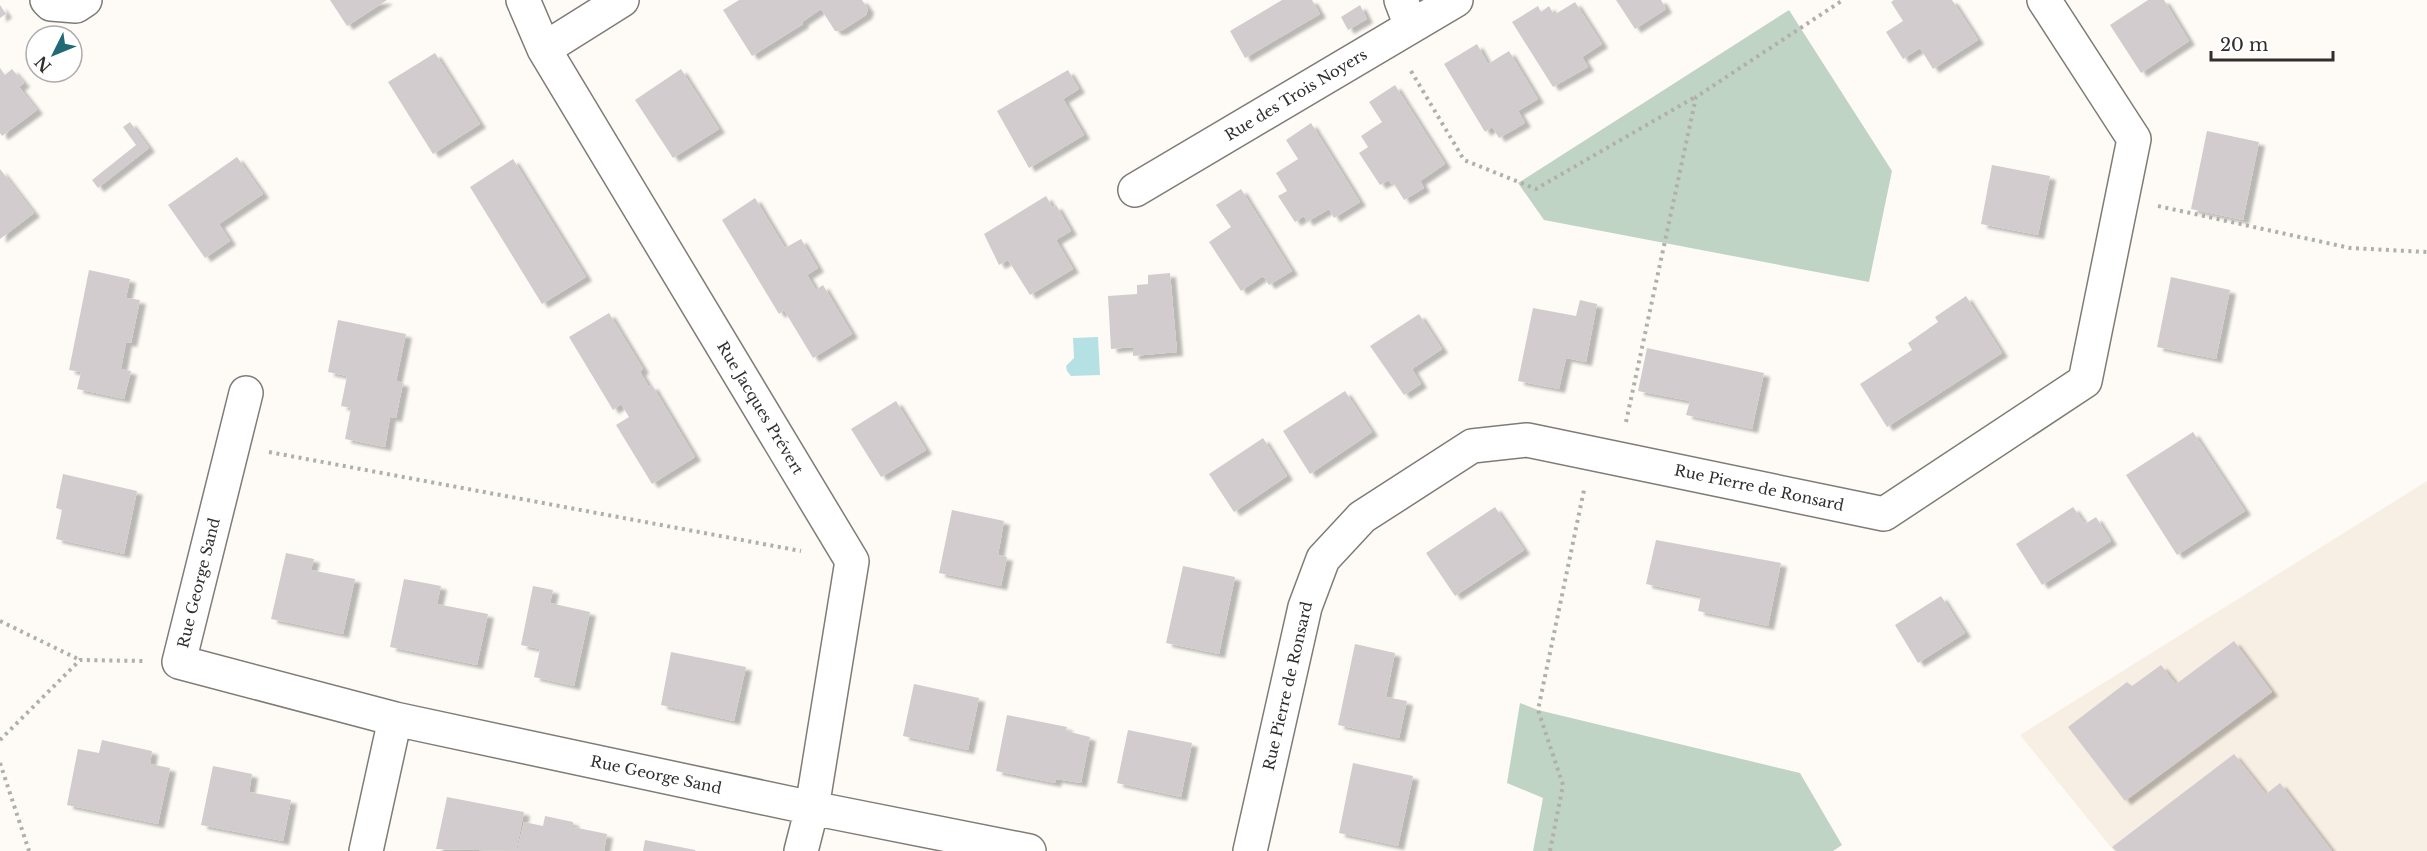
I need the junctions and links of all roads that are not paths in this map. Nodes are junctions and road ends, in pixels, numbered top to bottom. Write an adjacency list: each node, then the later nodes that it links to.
1 (47, 0): 2 (street)
2 (86, 0)
3 (523, 0): 8 (street, Rue Jacques Prévert)
4 (622, 0): 8 (street)
5 (1456, 0): 7 (street, Rue des Trois Noyers)
6 (2044, 0): 16 (street, Rue Pierre de Ronsard)
7 (1401, 22): 9 (street, Rue des Trois Noyers)
8 (544, 50): 12 (street, Rue Jacques Prévert)
9 (1135, 190)
10 (246, 393): 11 (street, Rue George Sand)
11 (395, 719): 12 (street, Rue George Sand); 13 (street)
12 (812, 808): 14 (street); 15 (street)
13 (366, 851)
14 (801, 851)
15 (1029, 851)
16 (1250, 851)

